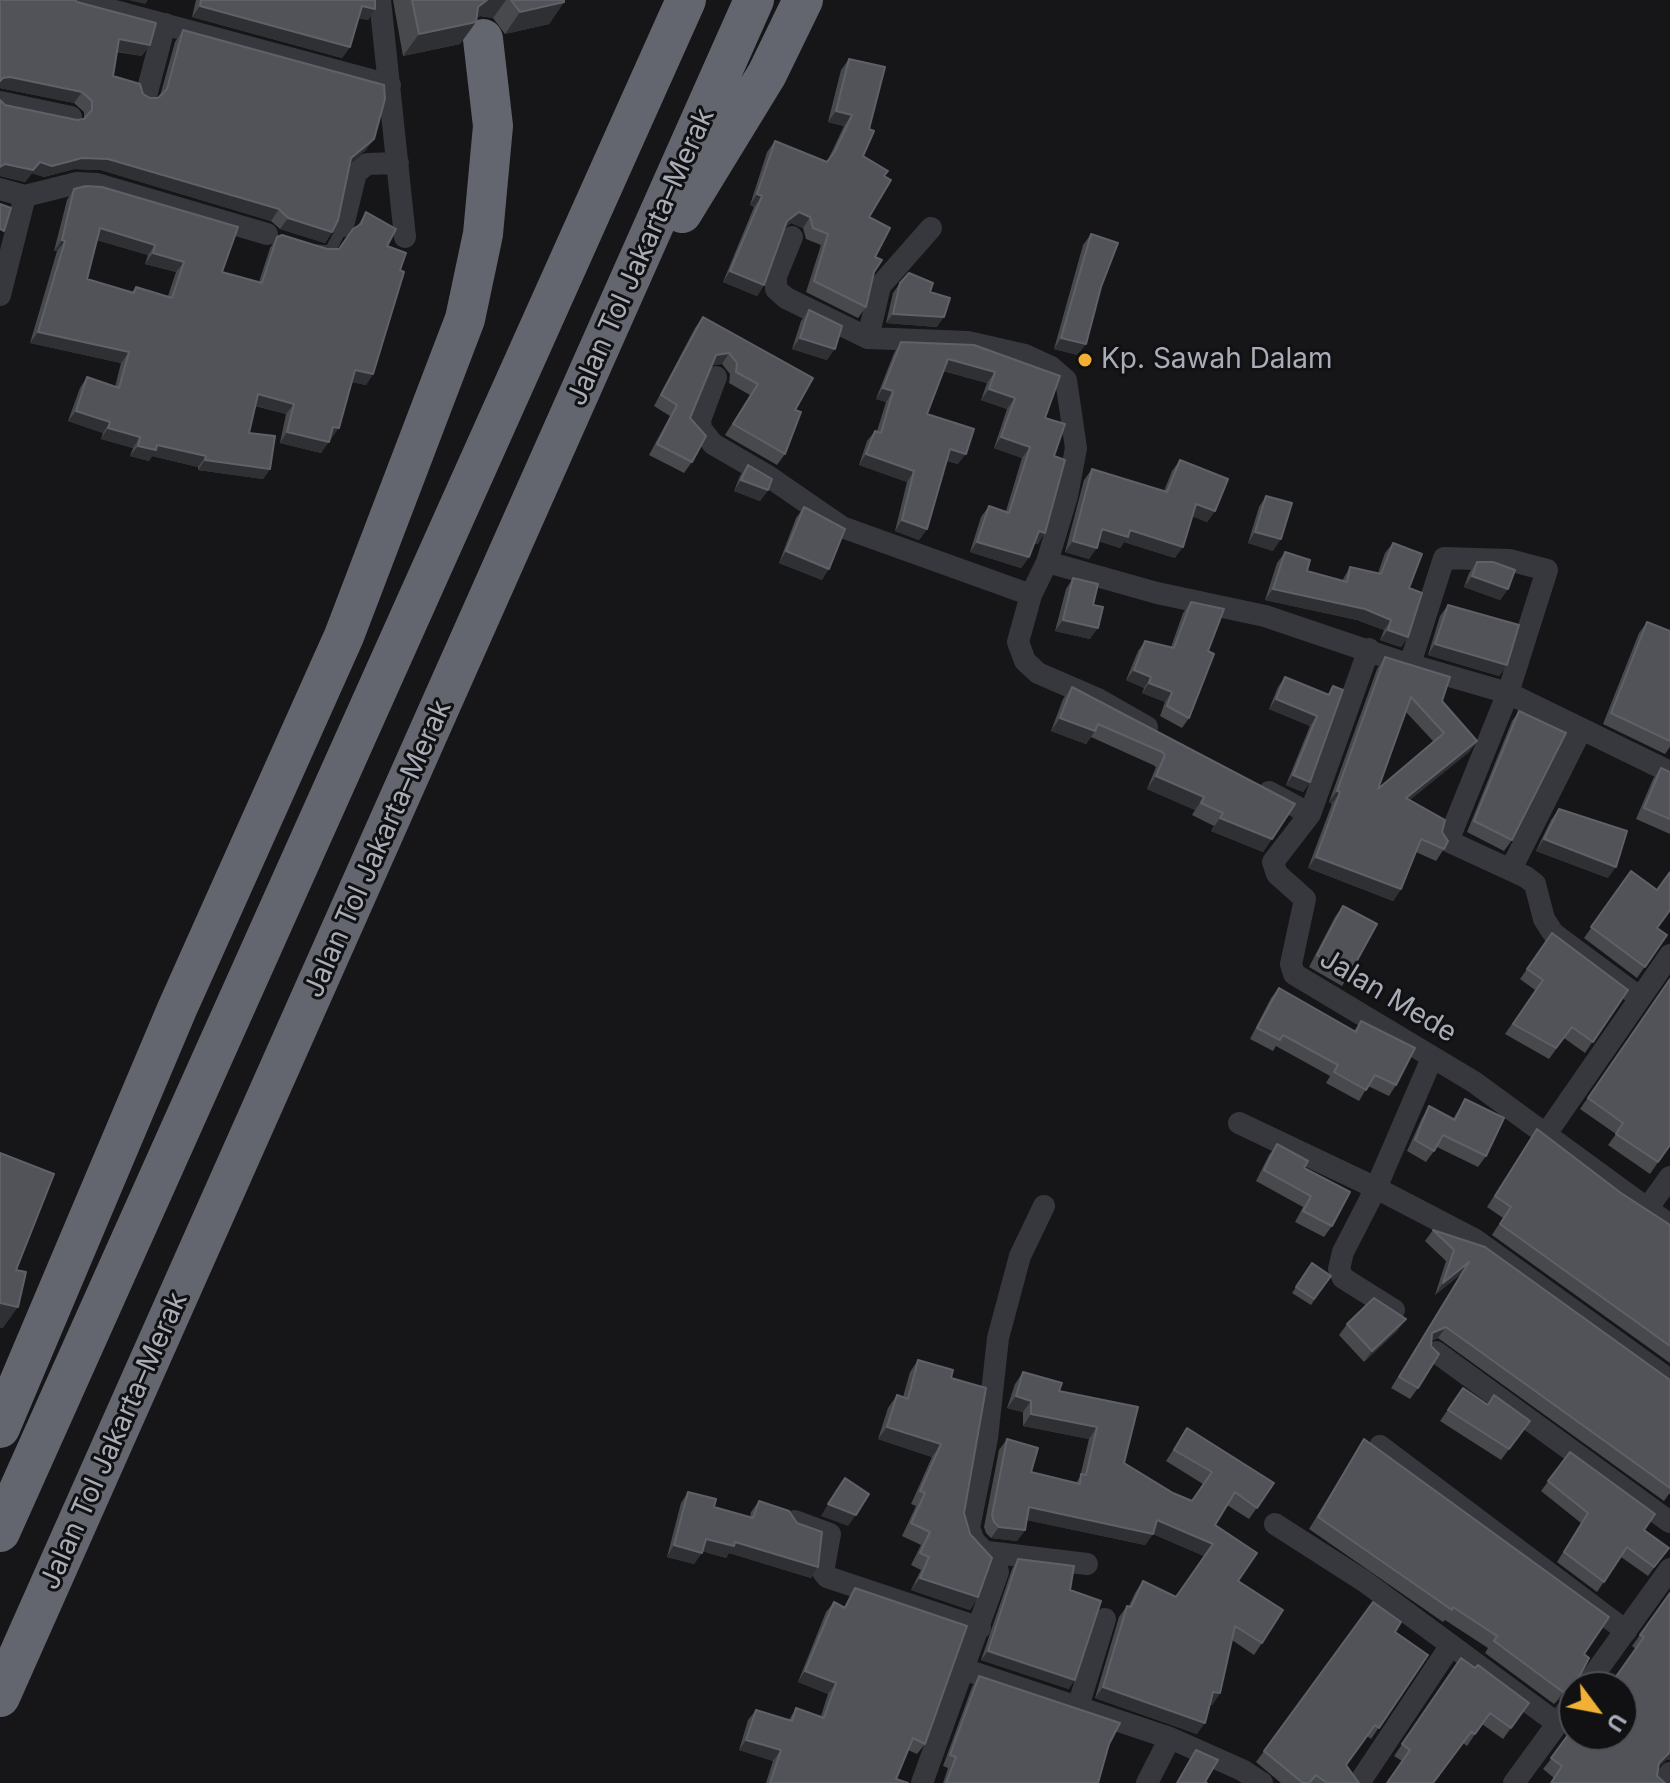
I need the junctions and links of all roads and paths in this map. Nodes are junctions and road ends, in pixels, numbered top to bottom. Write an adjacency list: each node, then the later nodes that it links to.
1 (74, 0): 6 (street)
2 (380, 0): 8 (street)
3 (686, 0): 54 (highway)
4 (754, 0): 22 (highway, Jalan Tol Jakarta–Merak)
5 (803, 0): 22 (highway)
6 (165, 24): 8 (street); 9 (street)
7 (483, 39): 49 (highway)
8 (390, 85): 12 (street)
9 (146, 96)
10 (0, 102): 11 (street)
11 (71, 117)
12 (398, 163): 15 (street); 18 (street)
13 (0, 189): 14 (street)
14 (25, 196): 17 (street); 21 (street)
15 (343, 226): 20 (lane)
16 (931, 228): 23 (street)
17 (274, 237)
18 (405, 237)
19 (792, 237): 23 (street)
20 (309, 247)
21 (0, 295)
22 (614, 317): 64 (highway, Jalan Tol Jakarta–Merak)
23 (868, 338): 25 (street)
24 (716, 377): 26 (street)
25 (1047, 562): 26 (street); 27 (street)
26 (1031, 595): 31 (street)
27 (1369, 649): 28 (street); 34 (street, Jalan Mede)
28 (1410, 664): 29 (street); 29 (street)
29 (1508, 693): 30 (street); 35 (street)
30 (1581, 730): 32 (street); 35 (street)
31 (1170, 740)
32 (1670, 772)
33 (1252, 783): 34 (street)
34 (1310, 814): 38 (street, Jalan Mede)
35 (1511, 869): 37 (street)
36 (1670, 955): 37 (street)
37 (1639, 997): 40 (street)
38 (1432, 1058): 40 (street, Jalan Mede); 42 (street)
39 (1239, 1123): 42 (street)
40 (1546, 1134): 44 (street, Jalan Mede)
41 (1670, 1177): 44 (street)
42 (1376, 1188): 46 (street); 48 (street)
43 (1044, 1206): 55 (street)
44 (1647, 1209): 45 (street, Jalan Mede)
45 (1670, 1225)
46 (1394, 1310)
47 (1436, 1352): 52 (street)
48 (1670, 1380)
49 (0, 1428)
50 (1380, 1446): 60 (street)
51 (795, 1521): 59 (street)
52 (1670, 1522)
53 (1275, 1524): 61 (street)
54 (0, 1532)
55 (988, 1552): 56 (street); 59 (street)
56 (1087, 1564)
57 (1670, 1569): 60 (street)
58 (1105, 1619): 65 (street)
59 (980, 1628): 62 (street)
60 (1626, 1631): 63 (street)
61 (1451, 1645): 66 (street); 72 (street)
62 (966, 1670): 65 (street); 69 (street)
63 (1597, 1671)
64 (0, 1697)
65 (1077, 1710): 67 (street)
66 (1558, 1724): 73 (street)
67 (1170, 1738): 70 (street); 71 (street)
68 (1670, 1773): 74 (street)
69 (922, 1783)
70 (1147, 1783)
71 (1262, 1783)
72 (1359, 1783)
73 (1514, 1783)
74 (1662, 1783)

